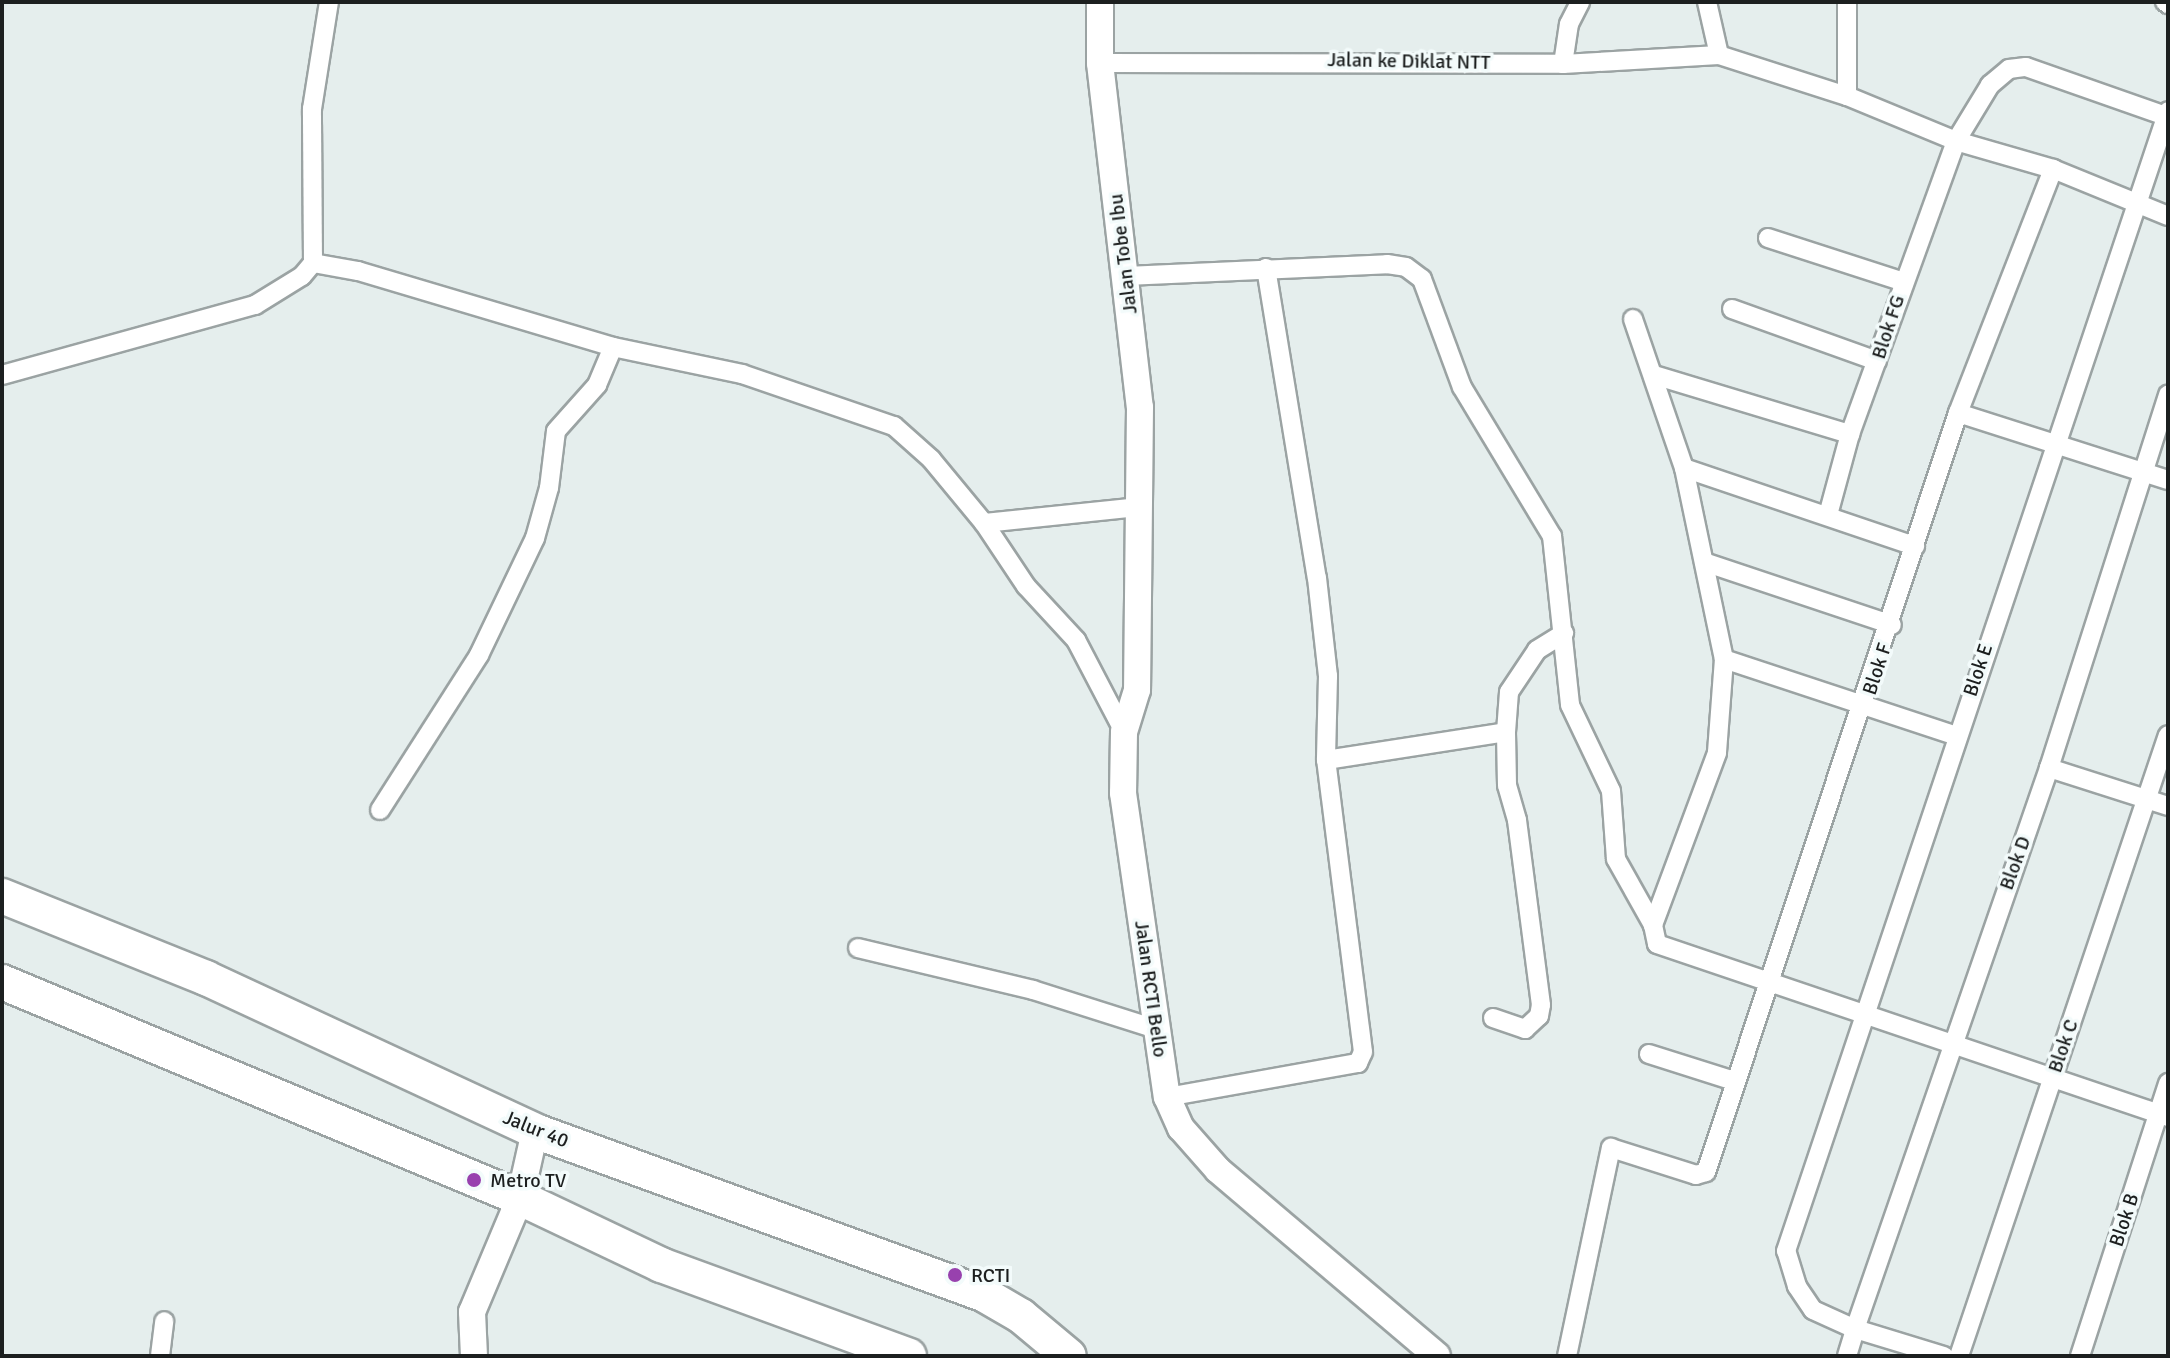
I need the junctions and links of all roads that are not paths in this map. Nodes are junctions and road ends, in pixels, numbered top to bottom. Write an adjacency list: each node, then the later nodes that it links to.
1 (329, 2): 16 (street)
2 (1100, 2): 7 (street, Jalan Tobe Ibu)
3 (1580, 2): 8 (street)
4 (1707, 2): 6 (street)
5 (1847, 2): 9 (street)
6 (1719, 55): 8 (street, Jalan ke Diklat NTT); 9 (street, Jalan ke Diklat NTT)
7 (1100, 63): 8 (street, Jalan ke Diklat NTT); 18 (street, Jalan Tobe Ibu)
8 (1563, 64)
9 (1847, 96): 11 (street, Jalan ke Diklat NTT)
10 (2167, 114): 11 (street, Blok FG); 13 (street, Blok E)
11 (1956, 141): 12 (street, Jalan ke Diklat NTT); 19 (street, Blok FG)
12 (2053, 169): 13 (street, Jalan ke Diklat NTT); 27 (street, Blok F)
13 (2136, 205): 14 (street, Jalan ke Diklat NTT); 29 (street, Blok E)
14 (2168, 216)
15 (1768, 238): 19 (street)
16 (313, 263): 22 (street); 24 (street)
17 (1266, 268): 18 (street); 39 (street); 46 (street)
18 (1126, 276): 33 (street, Jalan Tobe Ibu)
19 (1904, 282): 23 (street, Blok FG)
20 (1732, 309): 23 (street)
21 (1633, 319): 25 (street)
22 (613, 347): 35 (street); 50 (street)
23 (1877, 361): 28 (street, Blok FG)
24 (2, 375)
25 (1654, 375): 28 (street); 30 (street)
26 (2168, 395): 31 (street, Blok D)
27 (1958, 413): 29 (street); 36 (street, Blok F)
28 (1850, 434): 34 (street, Blok FG)
29 (2053, 445): 31 (street); 45 (street, Blok E)
30 (1684, 468): 34 (street); 37 (street)
31 (2142, 472): 32 (street); 47 (street, Blok D)
32 (2168, 480)
33 (1138, 507): 35 (street); 42 (street, Jalan RCTI Bello)
34 (1828, 515): 36 (street)
35 (984, 523): 42 (street)
36 (1915, 546): 38 (street, Blok F)
37 (1704, 562): 38 (street); 40 (street)
38 (1892, 625): 41 (street, Blok F)
39 (1564, 633): 43 (street); 52 (street)
40 (1724, 659): 41 (street); 52 (street)
41 (1865, 706): 45 (street); 55 (street, Blok F)
42 (1124, 732): 58 (street, Jalan RCTI Bello)
43 (1506, 732): 46 (street); 57 (street)
44 (2168, 735): 48 (street, Blok C)
45 (1957, 736): 56 (street, Blok E)
46 (1326, 760): 64 (street)
47 (2049, 768): 48 (street); 59 (street, Blok D)
48 (2148, 799): 49 (street); 61 (street, Blok C)
49 (2168, 806)
50 (380, 810)
51 (2, 896): 66 (highway, Jalur 40)
52 (1653, 925): 55 (street)
53 (858, 948): 58 (street)
54 (2, 982): 67 (highway)
55 (1769, 982): 56 (street); 62 (street, Blok F)
56 (1864, 1017): 59 (street); 69 (street, Blok E)
57 (1493, 1018)
58 (1156, 1029): 64 (street, Jalan RCTI Bello)
59 (1953, 1046): 61 (street); 69 (street, Blok D)
60 (1649, 1054): 62 (street)
61 (2053, 1076): 65 (street); 78 (street, Blok C)
62 (1734, 1081): 75 (street, Blok F)
63 (2168, 1083): 65 (street, Blok B)
64 (1167, 1097): 74 (street, Jalan RCTI Bello)
65 (2163, 1116): 79 (street, Blok B)
66 (535, 1131): 67 (street); 73 (highway, Jalur 40)
67 (520, 1198): 71 (street); 72 (highway)
68 (164, 1321): 70 (street)
69 (1855, 1329): 76 (street, Blok D); 77 (street, Blok E)
70 (160, 1356)
71 (474, 1356)
72 (909, 1356)
73 (1069, 1356)
74 (1437, 1356)
75 (1567, 1356)
76 (1847, 1356)
77 (1944, 1356)
78 (1959, 1356)
79 (2080, 1356)

